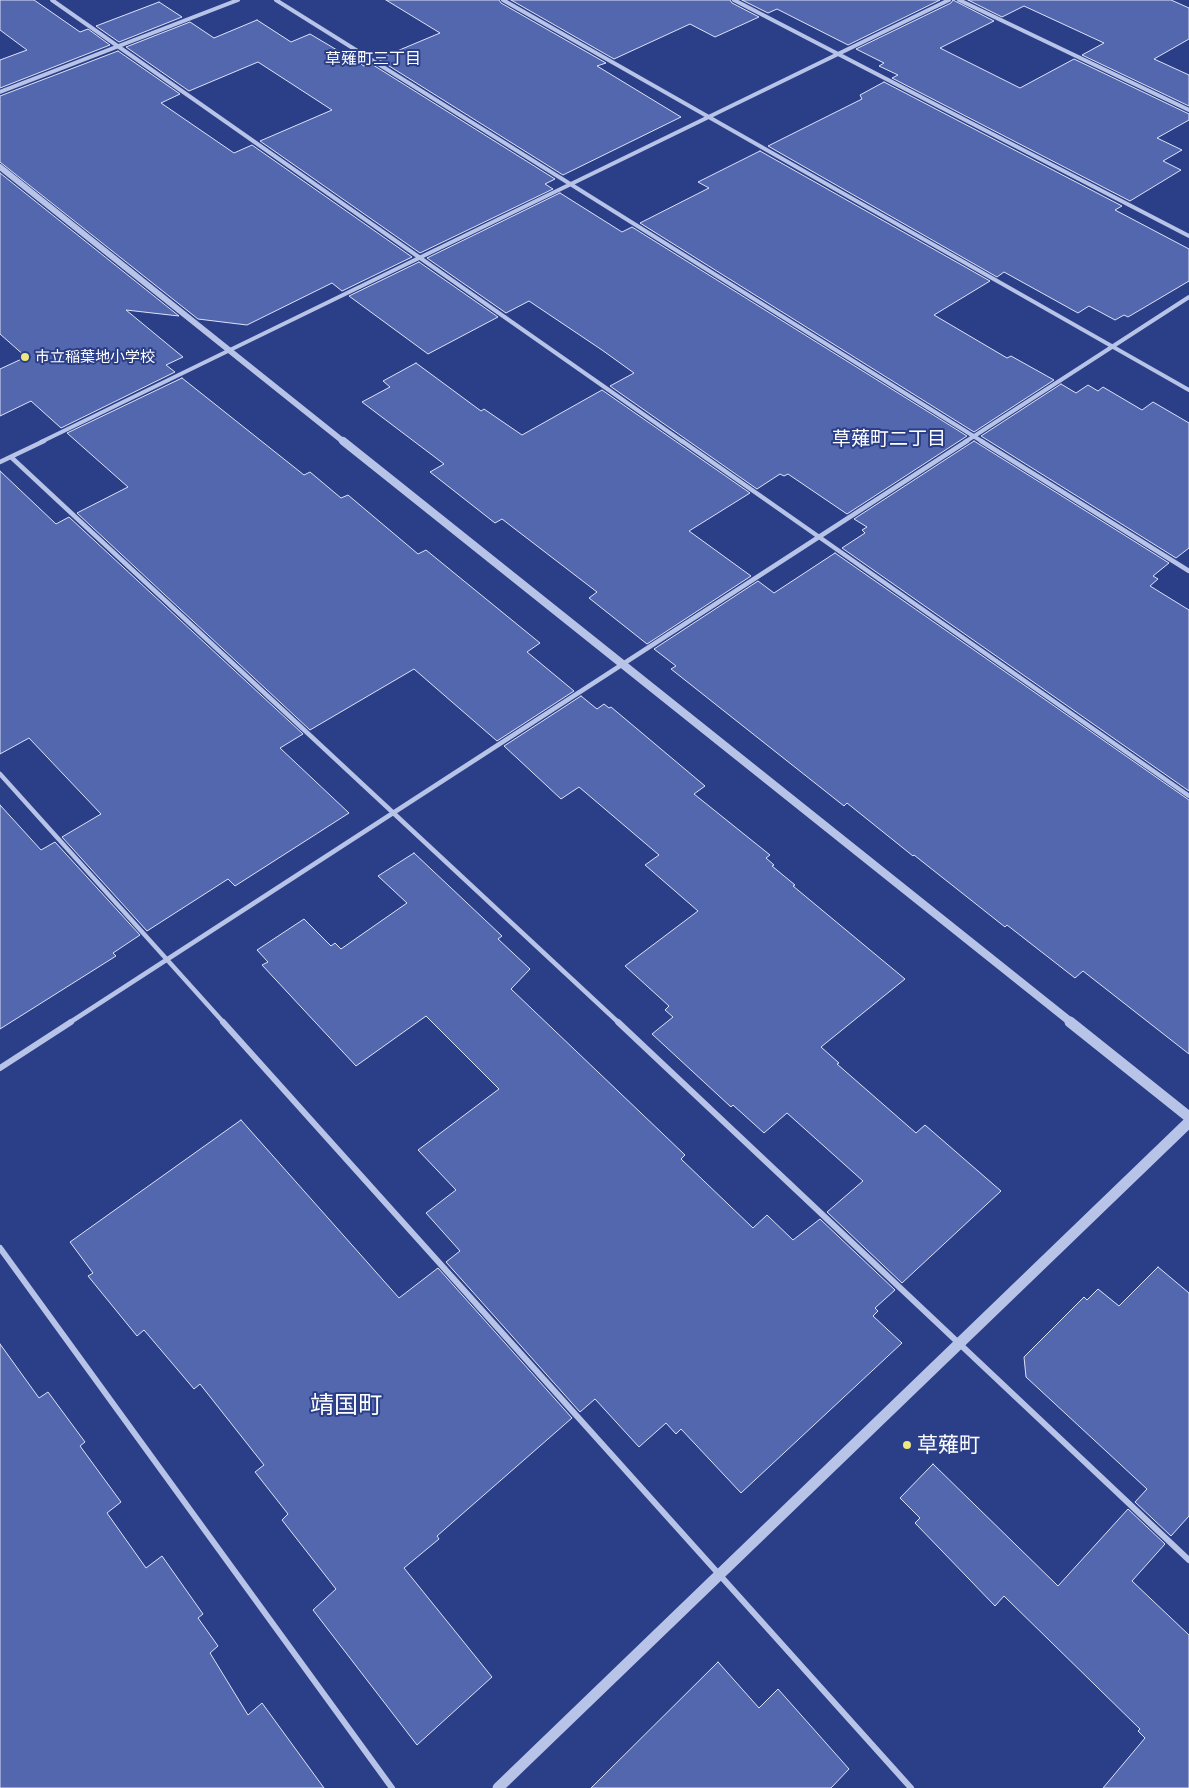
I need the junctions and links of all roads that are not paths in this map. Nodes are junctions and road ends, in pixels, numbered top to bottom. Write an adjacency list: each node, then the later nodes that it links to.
1 (52, 0): 8 (street)
2 (238, 0): 8 (street)
3 (276, 0): 14 (street)
4 (503, 0): 12 (street)
5 (734, 0): 9 (street)
6 (949, 0): 9 (street)
7 (959, 0): 11 (street)
8 (118, 46): 10 (street); 16 (street)
9 (838, 54): 12 (street); 15 (street)
10 (0, 92)
11 (1189, 110)
12 (710, 117): 14 (street); 18 (street)
13 (0, 168): 19 (street)
14 (570, 185): 16 (street); 21 (street)
15 (1189, 236)
16 (420, 258): 19 (street); 24 (street)
17 (1189, 297): 18 (street)
18 (1113, 346): 20 (street); 21 (street)
19 (230, 351): 22 (street); 26 (street)
20 (1189, 390)
21 (975, 436): 24 (street); 25 (street)
22 (11, 457): 23 (street); 29 (street)
23 (0, 462)
24 (820, 537): 26 (street); 28 (street)
25 (1189, 571)
26 (624, 666): 29 (street); 32 (street)
27 (0, 774): 30 (street)
28 (1189, 796)
29 (396, 813): 30 (street); 35 (street)
30 (167, 960): 31 (street); 37 (street)
31 (0, 1068)
32 (1189, 1117)
33 (1189, 1122): 35 (street)
34 (0, 1248): 38 (street)
35 (959, 1343): 36 (street); 37 (street)
36 (1189, 1560)
37 (719, 1574): 39 (street); 40 (street)
38 (392, 1788)
39 (498, 1788)
40 (911, 1788)

